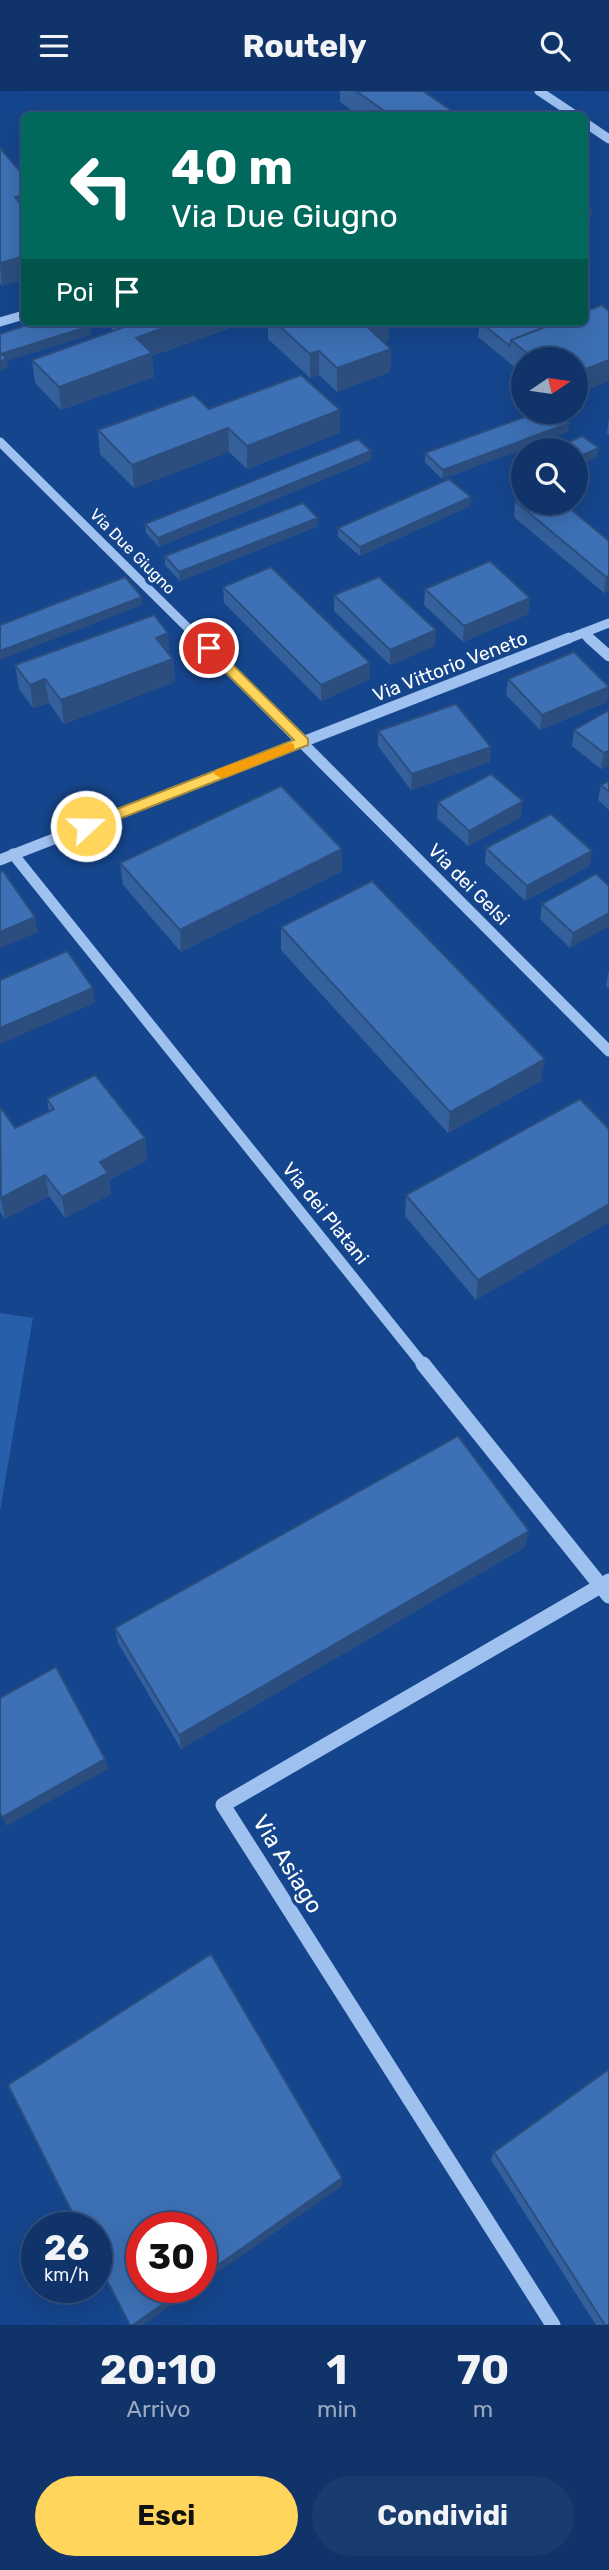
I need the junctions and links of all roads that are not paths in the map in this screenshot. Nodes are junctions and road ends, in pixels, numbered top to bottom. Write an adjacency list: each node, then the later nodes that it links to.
1 (539, 91): 2 (street)
2 (570, 112)
3 (588, 125): 4 (street)
4 (609, 139)
5 (21, 315): 6 (street)
6 (0, 322)
7 (0, 442): 11 (street, Via Due Giugno)
8 (609, 623): 9 (street, Via Vittorio Veneto)
9 (583, 633): 10 (street); 11 (street, Via Vittorio Veneto)
10 (609, 656)
11 (303, 742): 12 (street); 14 (street, Via dei Gelsi)
12 (13, 854): 13 (street); 15 (street, Via dei Platani)
13 (0, 860)
14 (609, 1051)
15 (606, 1587): 16 (street, Via Asiago)
16 (553, 2325)

